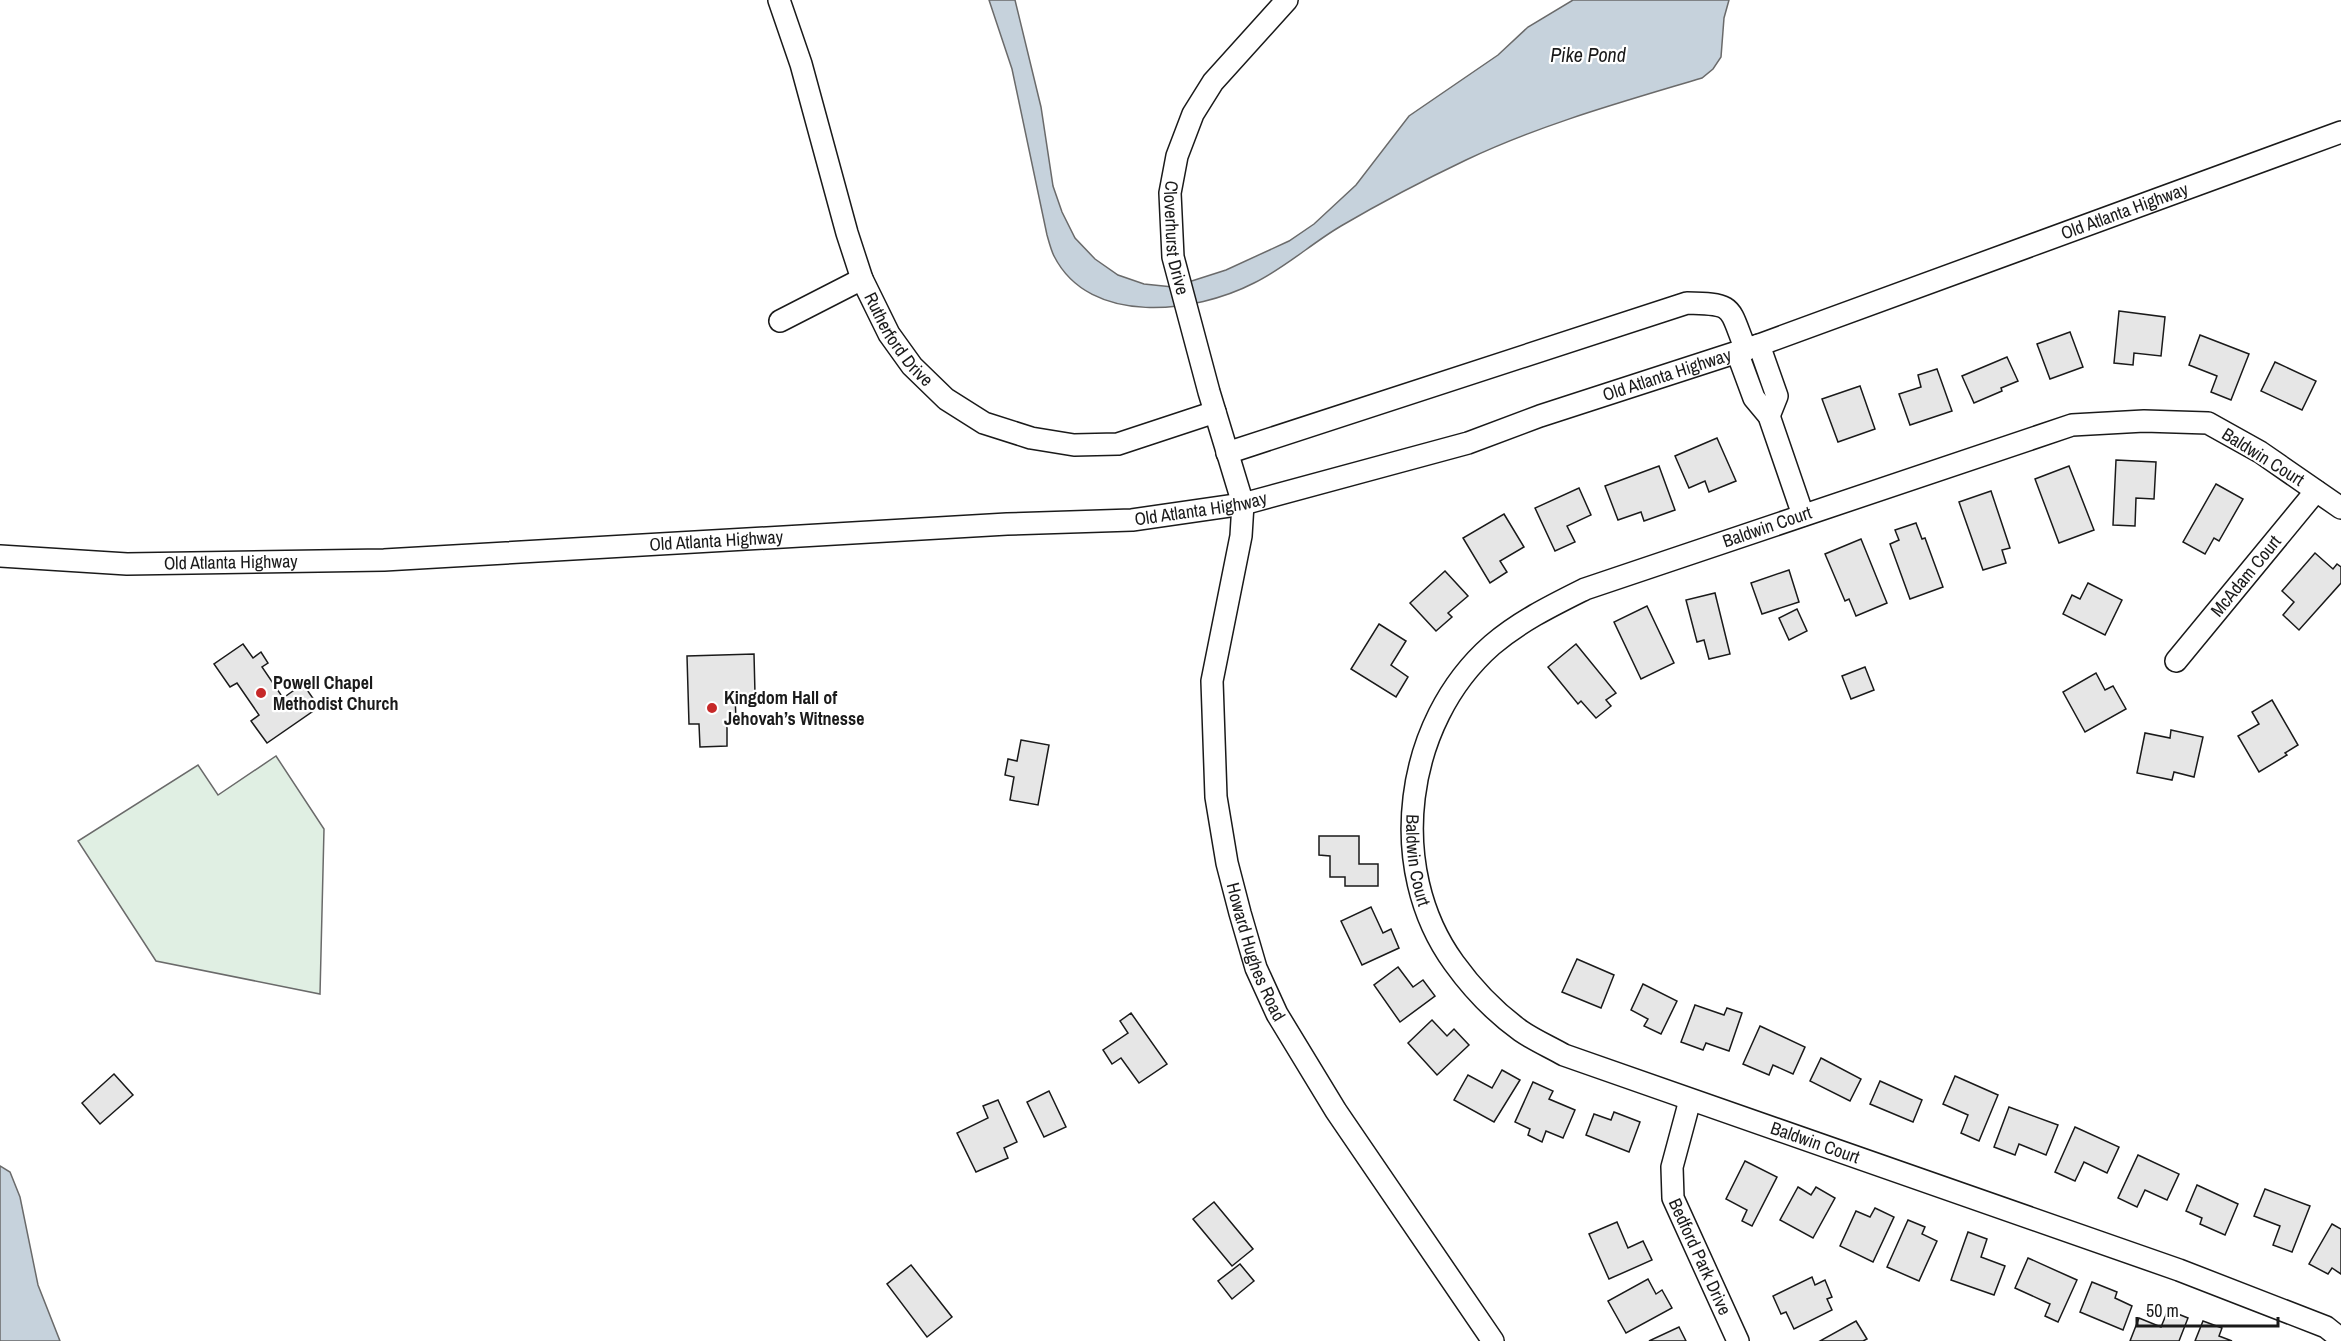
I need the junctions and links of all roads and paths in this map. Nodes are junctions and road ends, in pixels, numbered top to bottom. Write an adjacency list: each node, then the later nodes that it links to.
1 (778, 0): 4 (street, Rutherford Drive)
2 (1287, 0): 7 (street, Cloverhurst Drive)
3 (2341, 132): 6 (street, Old Atlanta Highway)
4 (862, 279): 5 (street); 7 (street, Rutherford Drive)
5 (780, 321)
6 (1748, 349): 8 (street); 10 (street, Old Atlanta Highway); 12 (street)
7 (1215, 412): 8 (street, Cloverhurst Drive)
8 (1227, 453): 10 (street, Cloverhurst Drive)
9 (2316, 491): 11 (street, Baldwin Court); 12 (street, Baldwin Court); 14 (street, McAdam Court)
10 (1243, 504): 13 (street, Old Atlanta Highway); 17 (street, Howard Hughes Road)
11 (2341, 508)
12 (1803, 515): 15 (street, Baldwin Court)
13 (0, 556)
14 (2176, 661)
15 (1690, 1100): 16 (street, Baldwin Court); 18 (street, Bedford Park Drive)
16 (2341, 1339)
17 (1493, 1341)
18 (1738, 1341)

